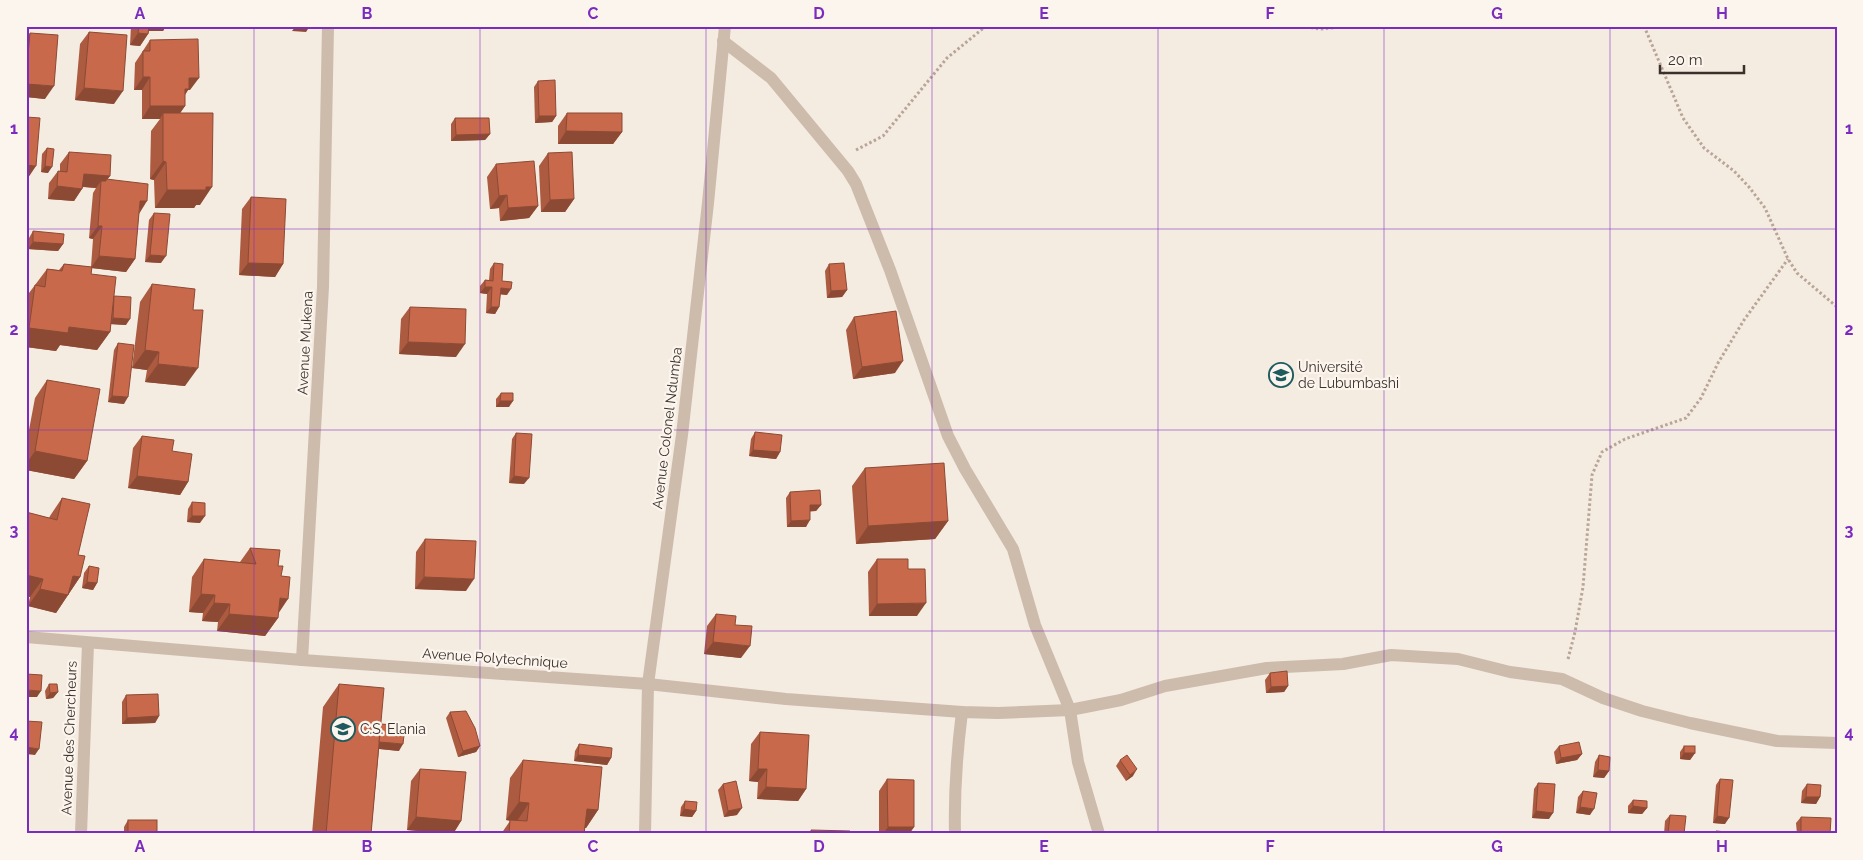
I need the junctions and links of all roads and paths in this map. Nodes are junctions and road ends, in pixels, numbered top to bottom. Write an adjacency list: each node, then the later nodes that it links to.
1 (328, 26): 13 (street, Avenue Mukena)
2 (725, 26): 7 (street, Avenue Colonel Ndumba)
3 (986, 26): 8 (path)
4 (1301, 26): 5 (path)
5 (1349, 26)
6 (1644, 26): 9 (path)
7 (723, 41): 8 (street); 15 (street, Avenue Colonel Ndumba)
8 (838, 160): 16 (street)
9 (1788, 259): 10 (path); 14 (path)
10 (1837, 307)
11 (26, 637): 12 (street, Avenue Polytechnique)
12 (88, 643): 13 (street, Avenue Polytechnique); 19 (street, Avenue des Chercheurs)
13 (302, 660): 15 (street, Avenue Polytechnique)
14 (1562, 679): 16 (street, Avenue Polytechnique); 18 (street, Avenue Polytechnique)
15 (648, 684): 17 (street, Avenue Polytechnique); 20 (street, Avenue Colonel Ndumba)
16 (1070, 710): 17 (street, Avenue Polytechnique); 22 (street)
17 (962, 712): 21 (street)
18 (1837, 743)
19 (81, 834)
20 (645, 834)
21 (955, 834)
22 (1099, 834)

